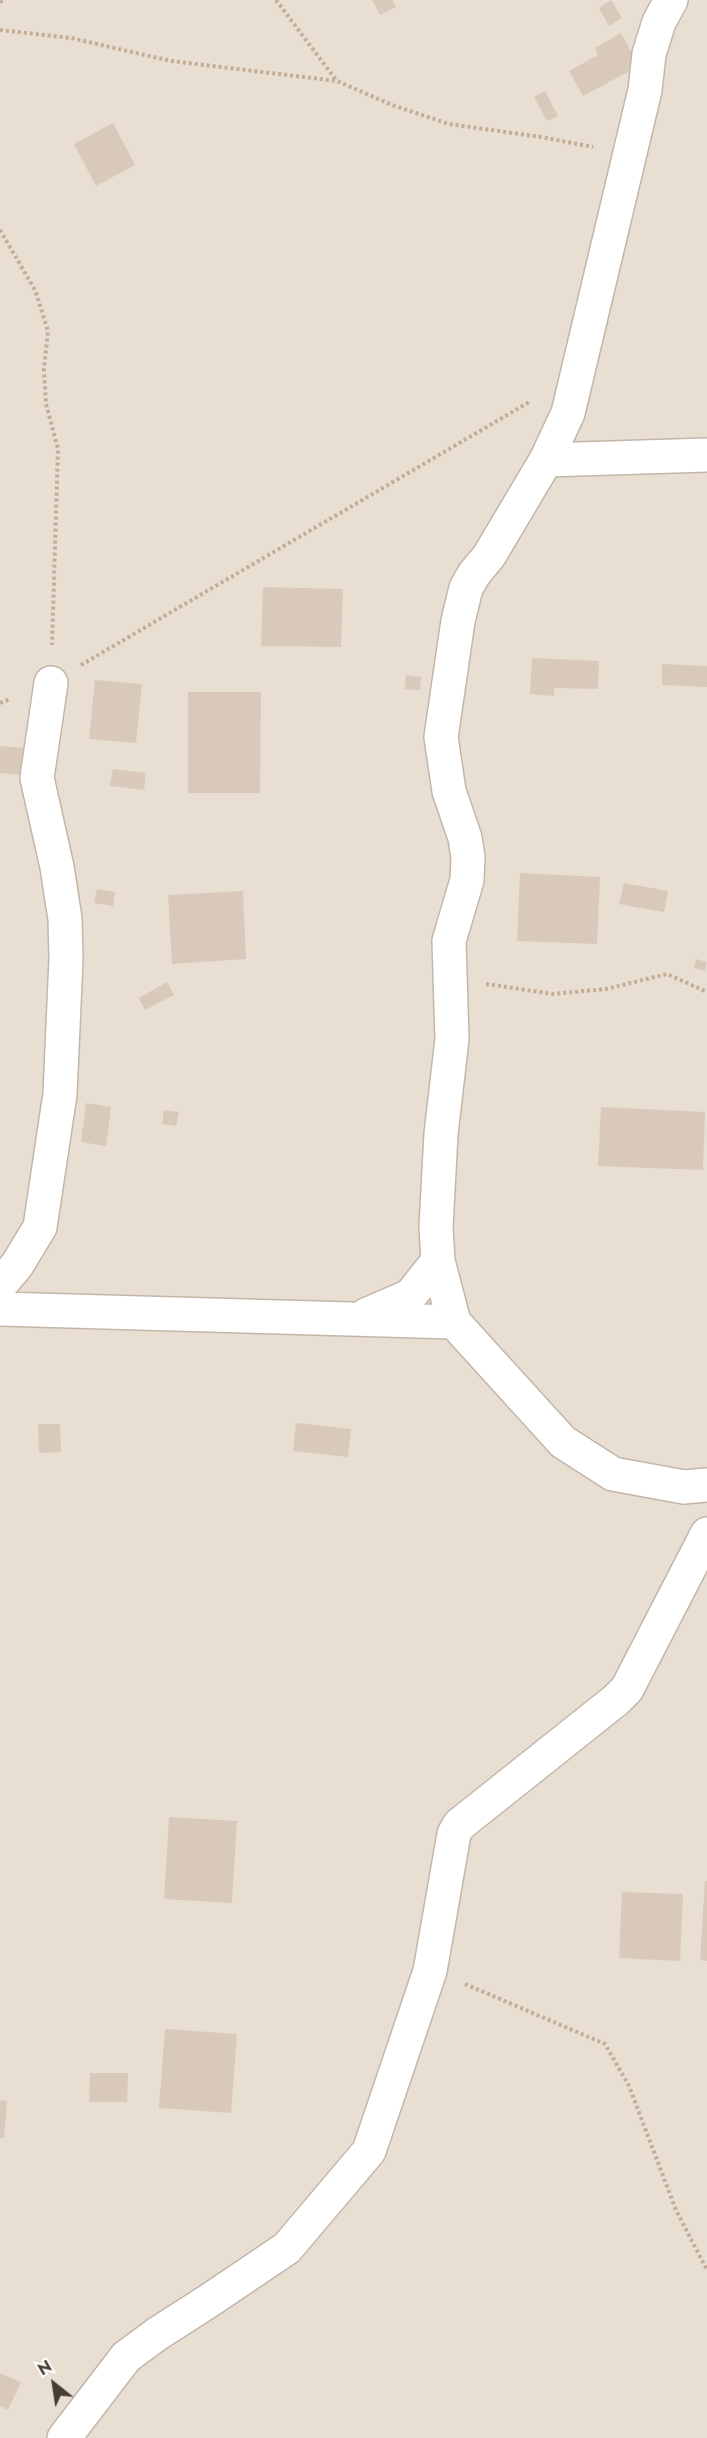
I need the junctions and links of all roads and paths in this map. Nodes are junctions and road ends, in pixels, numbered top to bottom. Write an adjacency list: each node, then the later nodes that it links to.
1 (276, 0): 4 (path)
2 (671, 0): 5 (street)
3 (0, 30): 4 (path)
4 (337, 81): 5 (path)
5 (629, 154): 7 (street)
6 (0, 230): 10 (path)
7 (578, 374): 9 (street); 10 (path)
8 (707, 455): 9 (street)
9 (546, 460): 12 (street)
10 (51, 683): 11 (path); 15 (street)
11 (0, 703)
12 (450, 941): 13 (path); 14 (street)
13 (707, 992)
14 (438, 1261): 17 (street); 18 (street)
15 (0, 1285)
16 (0, 1309): 17 (street)
17 (354, 1320): 18 (street)
18 (454, 1322): 19 (street)
19 (707, 1485)
20 (707, 1534): 21 (street)
21 (430, 1971): 22 (path); 23 (street)
22 (707, 2270)
23 (64, 2438)

